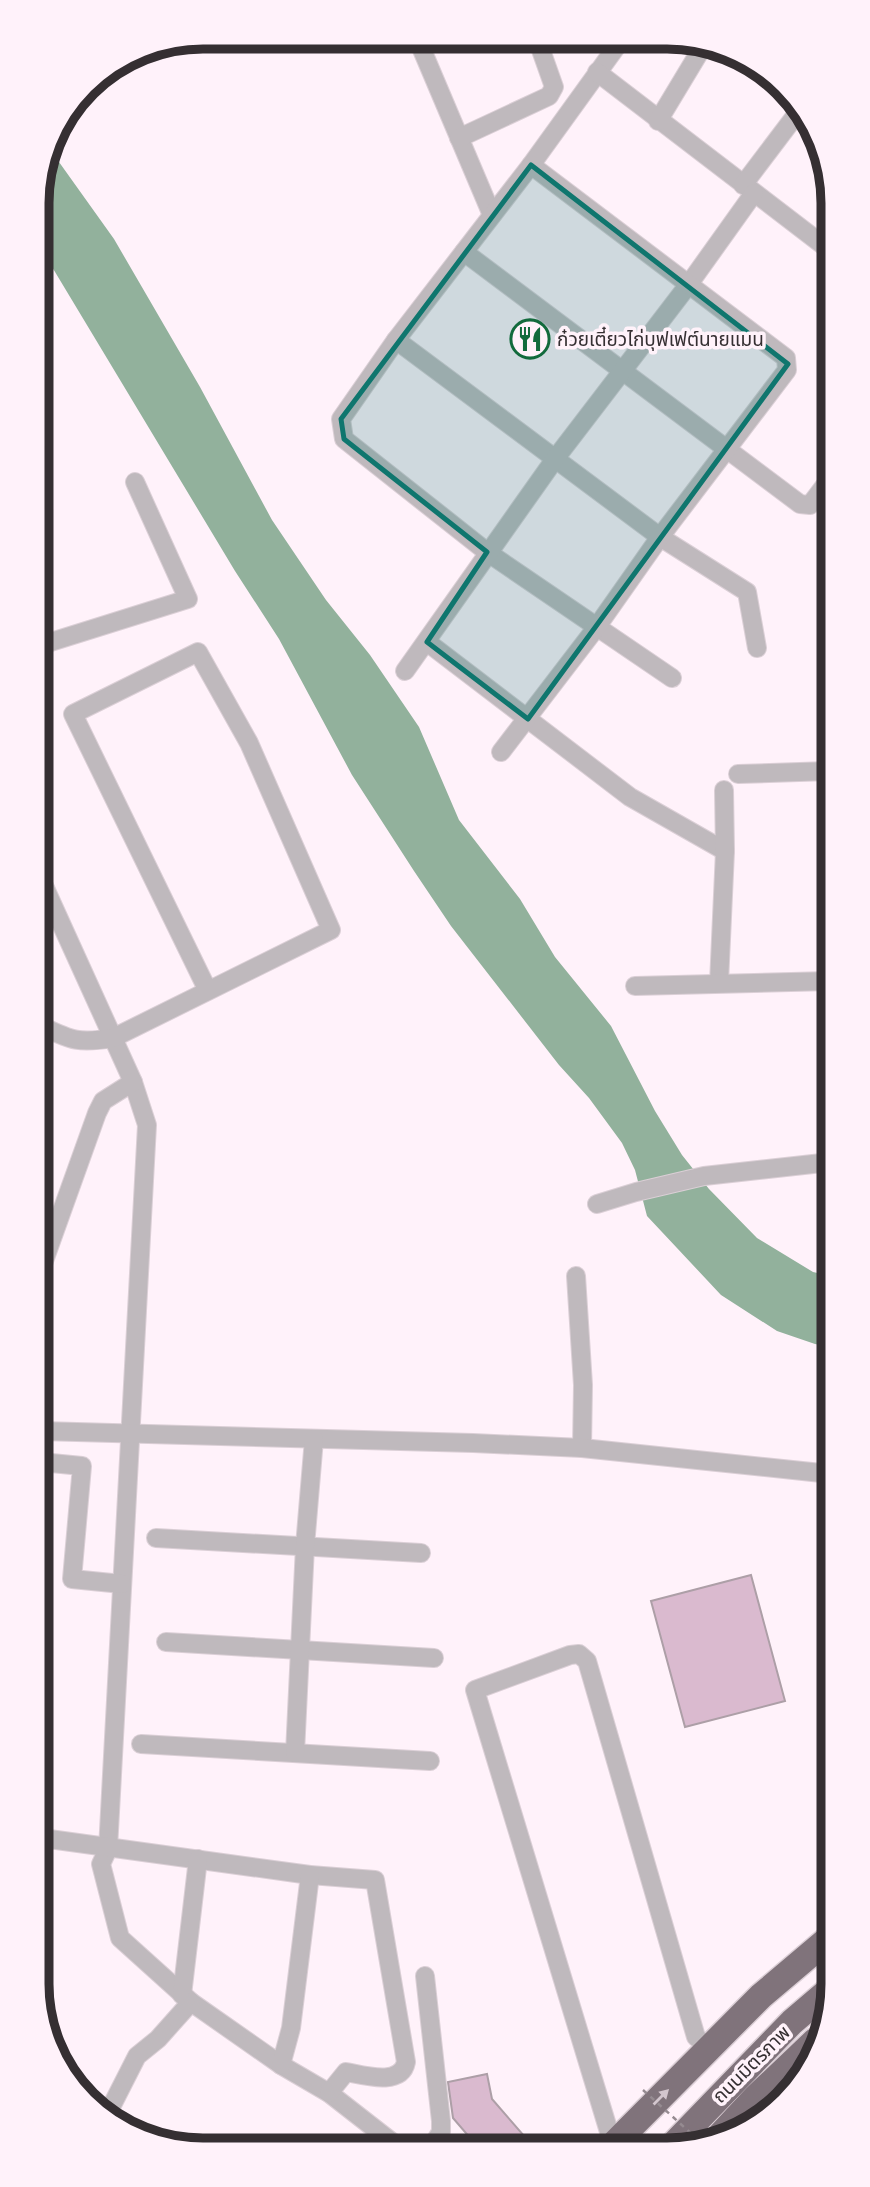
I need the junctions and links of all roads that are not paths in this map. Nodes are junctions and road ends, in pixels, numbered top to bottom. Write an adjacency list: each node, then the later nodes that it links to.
1 (421, 49): 8 (street)
2 (541, 49): 8 (street)
3 (614, 49): 5 (street)
4 (699, 53): 7 (street)
5 (597, 72): 7 (street); 9 (street)
6 (795, 118): 10 (street)
7 (659, 121): 10 (street)
8 (459, 138): 11 (street)
9 (531, 165): 11 (street); 14 (street)
10 (749, 189): 12 (street); 14 (street)
11 (492, 215): 13 (street)
12 (821, 244)
13 (464, 252): 15 (street); 16 (street)
14 (689, 284): 16 (street); 17 (street)
15 (396, 340): 18 (street); 22 (street)
16 (622, 372): 17 (street); 18 (street)
17 (726, 449): 20 (street); 21 (street)
18 (555, 459): 21 (street); 22 (street)
19 (135, 482): 25 (street)
20 (821, 491)
21 (660, 537): 23 (street); 26 (street)
22 (487, 552): 23 (street); 24 (street)
23 (596, 628): 28 (street); 29 (street)
24 (427, 642): 27 (street); 29 (street)
25 (49, 643)
26 (757, 648)
27 (405, 671)
28 (672, 678)
29 (528, 719): 30 (street); 34 (street)
30 (500, 752)
31 (821, 771): 32 (street)
32 (738, 774)
33 (724, 790): 34 (street)
34 (725, 851): 37 (street)
35 (49, 897): 41 (street)
36 (821, 981): 37 (street)
37 (719, 983): 38 (street)
38 (635, 986)
39 (208, 991): 39 (street); 41 (street)
40 (49, 1029): 41 (street)
41 (113, 1038): 42 (street)
42 (133, 1082): 45 (street); 48 (street)
43 (821, 1163): 44 (street)
44 (597, 1204)
45 (49, 1247)
46 (576, 1276): 50 (street)
47 (49, 1431): 48 (street)
48 (130, 1433): 49 (street); 56 (street)
49 (314, 1439): 50 (street); 54 (street)
50 (582, 1448): 52 (street)
51 (49, 1463): 56 (street)
52 (821, 1473)
53 (156, 1538): 54 (street)
54 (304, 1546): 55 (street); 58 (street)
55 (421, 1553)
56 (122, 1584): 64 (street)
57 (166, 1642): 58 (street)
58 (300, 1650): 59 (street); 61 (street)
59 (435, 1658)
60 (141, 1744): 61 (street)
61 (295, 1753): 62 (street)
62 (430, 1761)
63 (49, 1839): 64 (street)
64 (108, 1849): 65 (street); 70 (street)
65 (198, 1859): 66 (street); 70 (street)
66 (310, 1875): 73 (street); 74 (street)
67 (821, 1945): 71 (highway)
68 (425, 1976): 79 (street)
69 (820, 1998): 77 (highway, ถนนมิตรภาพ)
70 (187, 1999): 73 (street); 75 (street)
71 (710, 2049): 80 (street); 81 (highway, one-way to 71)
72 (805, 2051): 76 (highway, ถนนมิตรภาพ)
73 (281, 2065): 74 (street)
74 (329, 2093): 78 (street)
75 (111, 2107)
76 (732, 2123)
77 (680, 2137)
78 (387, 2138)
79 (437, 2138)
80 (611, 2138)
81 (620, 2138)

